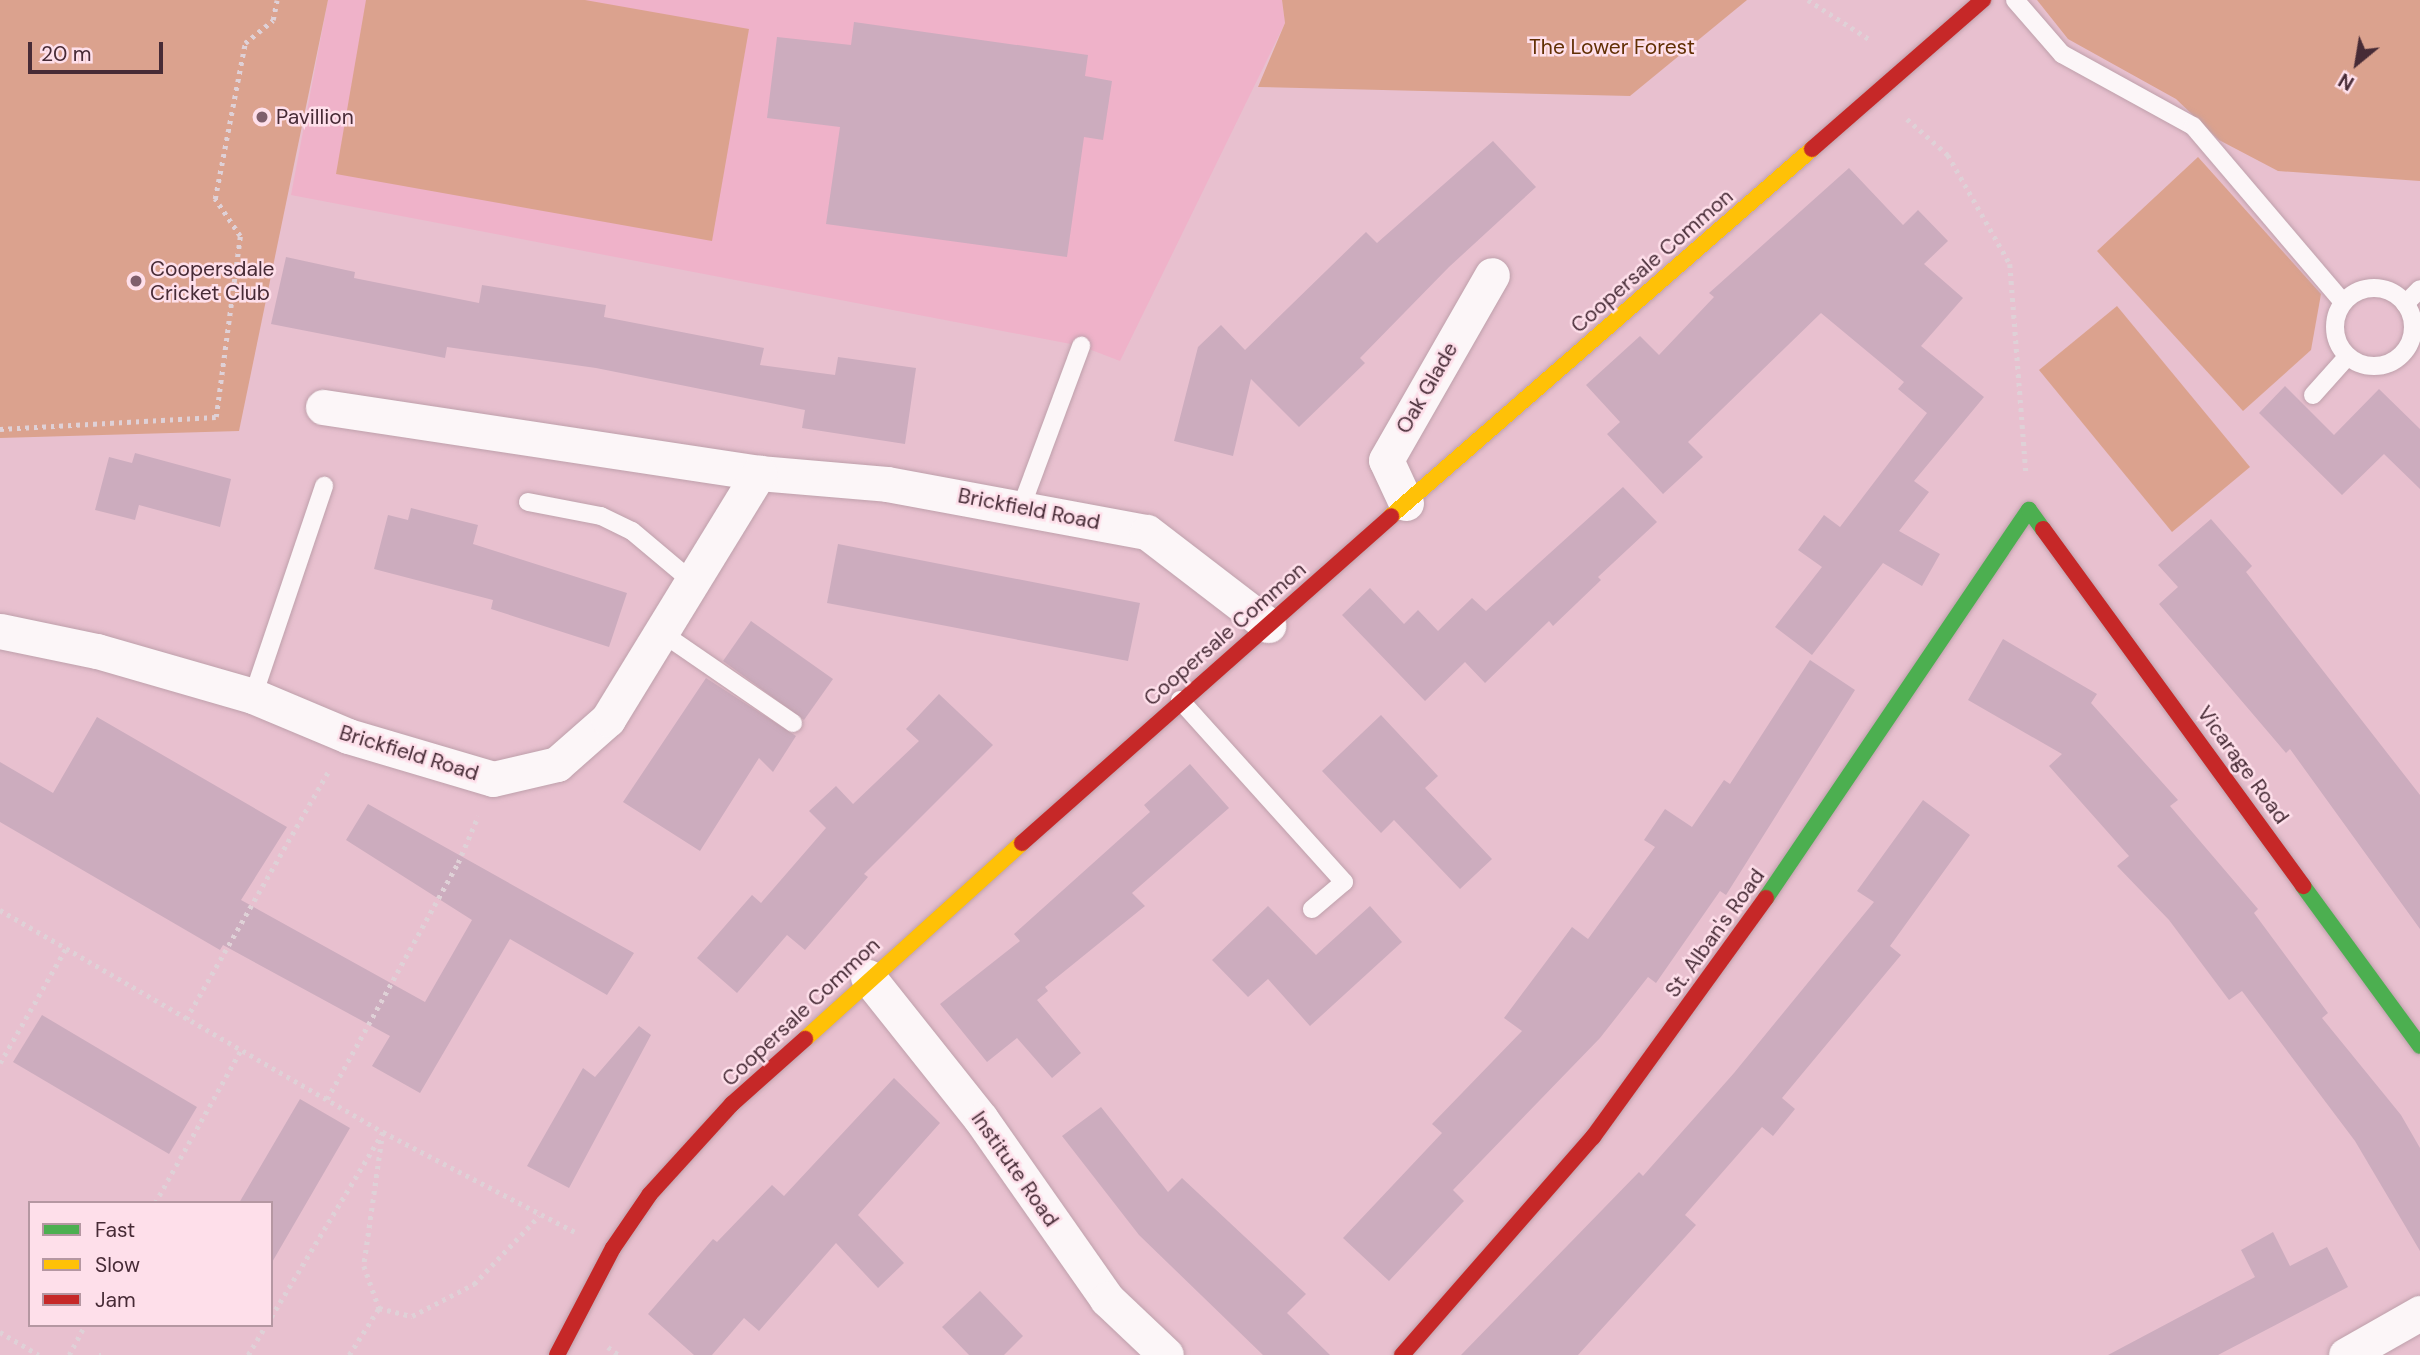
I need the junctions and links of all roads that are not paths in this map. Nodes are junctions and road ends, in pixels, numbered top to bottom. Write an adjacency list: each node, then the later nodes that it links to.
1 (1983, 0): 14 (street, Coopersale Common)
2 (2015, 0): 5 (lane)
3 (1492, 275): 14 (street, Oak Glade)
4 (2420, 289): 6 (lane)
5 (2343, 302): 6 (lane); 8 (lane)
6 (2405, 304): 8 (lane)
7 (1081, 346): 15 (lane)
8 (2347, 357): 9 (lane)
9 (2313, 395)
10 (323, 407): 11 (street, Brickfield Road)
11 (759, 473): 15 (street, Brickfield Road); 17 (street, Brickfield Road)
12 (324, 486): 21 (lane)
13 (527, 502): 17 (lane)
14 (1406, 503): 18 (street, Coopersale Common)
15 (1022, 505): 18 (street, Brickfield Road)
16 (2029, 510): 26 (street, Vicarage Road); 30 (street, St. Alban's Road)
17 (694, 583): 20 (street, Brickfield Road)
18 (1268, 625): 22 (street, Coopersale Common)
19 (0, 631): 21 (street, Brickfield Road)
20 (662, 633): 21 (street, Brickfield Road); 23 (lane)
21 (253, 696)
22 (1180, 700): 24 (lane); 25 (street, Coopersale Common)
23 (793, 723)
24 (1312, 909)
25 (868, 977): 28 (street, Coopersale Common); 29 (street, Institute Road)
26 (2420, 1046)
27 (2420, 1312): 31 (street)
28 (557, 1355)
29 (1166, 1355)
30 (1402, 1355)
31 (2346, 1355)

